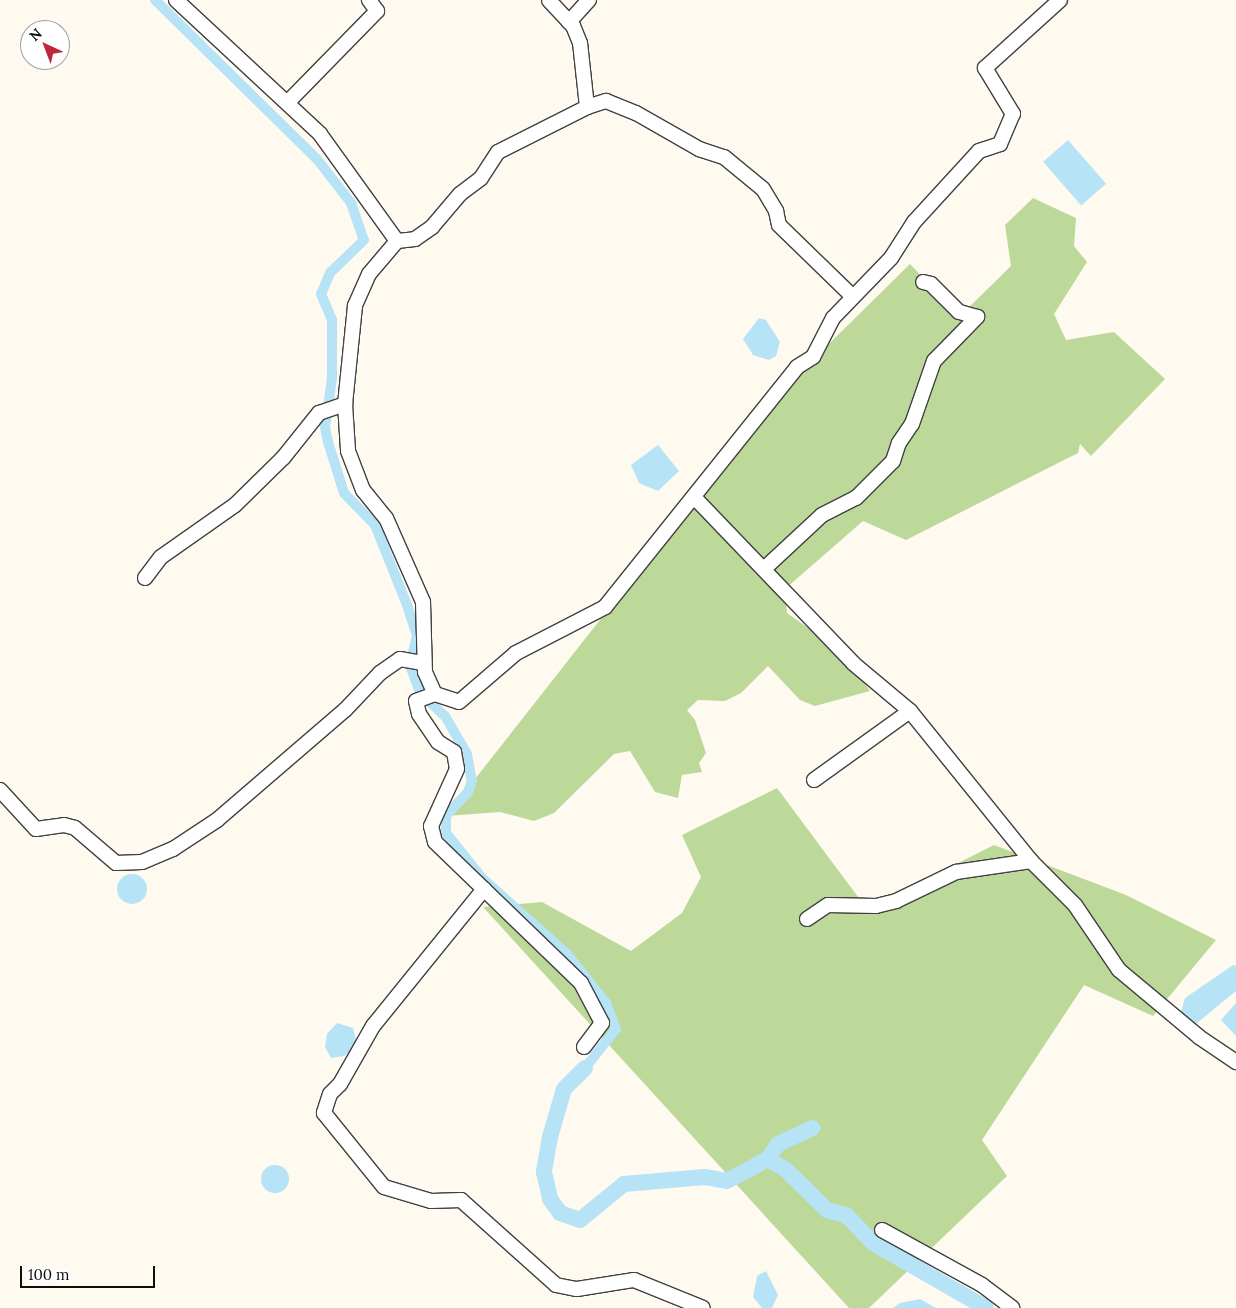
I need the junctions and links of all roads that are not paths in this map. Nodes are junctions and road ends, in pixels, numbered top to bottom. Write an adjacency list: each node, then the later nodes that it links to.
1 (176, 0): 7 (street)
2 (369, 0): 7 (street)
3 (549, 0): 6 (street)
4 (589, 0): 6 (street)
5 (1060, 0): 11 (street)
6 (569, 22): 8 (street)
7 (289, 101): 9 (street)
8 (587, 107): 9 (street); 11 (street)
9 (397, 241): 12 (street)
10 (923, 282): 14 (street)
11 (853, 297): 13 (street)
12 (342, 405): 15 (street); 16 (street)
13 (694, 497): 14 (street); 17 (street)
14 (765, 568): 18 (street)
15 (145, 578)
16 (422, 663): 17 (street); 20 (street)
17 (435, 694): 22 (street)
18 (910, 711): 19 (street); 21 (street)
19 (814, 780)
20 (0, 790)
21 (1031, 861): 23 (street); 25 (street)
22 (484, 889): 24 (street); 27 (street)
23 (807, 919)
24 (584, 1047)
25 (1236, 1062)
26 (882, 1230): 28 (street)
27 (703, 1308)
28 (1012, 1308)

